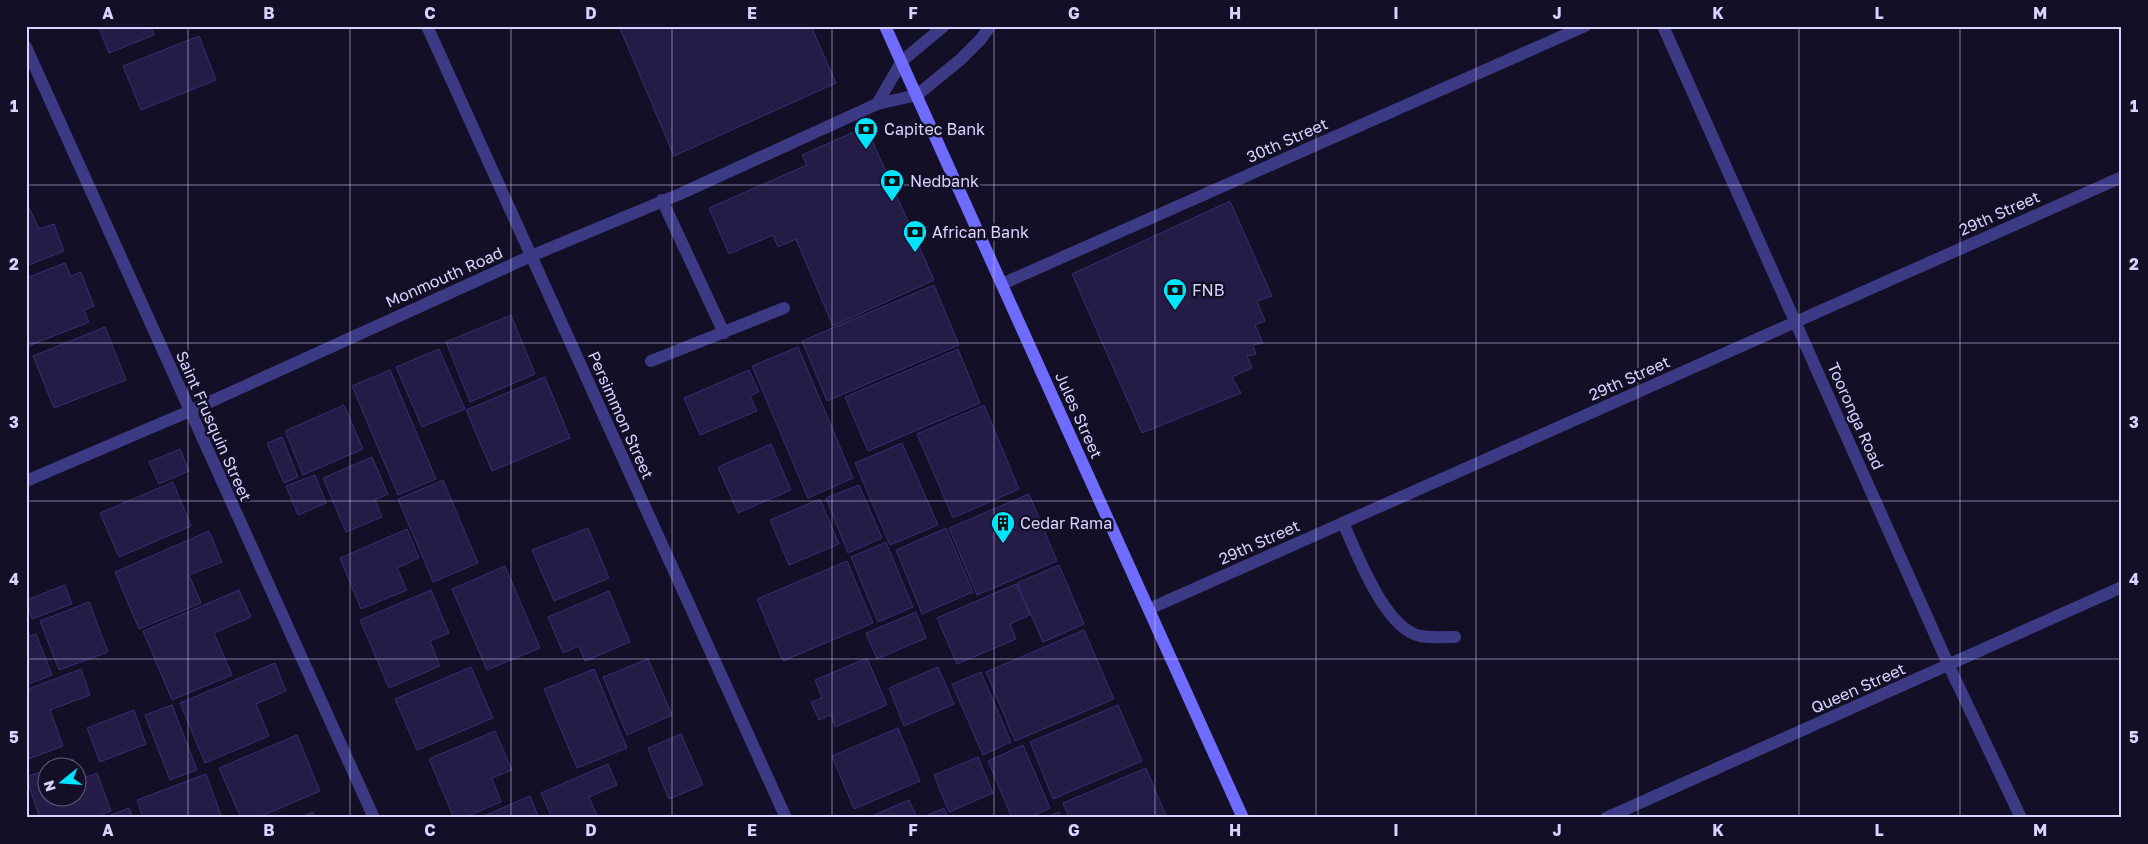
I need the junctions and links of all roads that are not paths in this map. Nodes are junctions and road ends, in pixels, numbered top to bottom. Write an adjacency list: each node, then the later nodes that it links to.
1 (427, 26): 13 (street, Persimmon Street)
2 (885, 26): 8 (main road, Jules Street)
3 (944, 26): 8 (street)
4 (990, 26): 9 (street)
5 (1585, 26): 14 (street, 30th Street)
6 (1663, 26): 16 (street, Tooronga Road)
7 (26, 47): 19 (street, Saint Frusquin Street)
8 (902, 61): 9 (main road, Jules Street); 10 (street)
9 (917, 95): 10 (street, Monmouth Road); 14 (main road, Jules Street)
10 (877, 104): 12 (street, Monmouth Road)
11 (2122, 176): 16 (street, 29th Street)
12 (662, 200): 13 (street, Monmouth Road); 17 (street)
13 (531, 256): 19 (street, Monmouth Road); 27 (street, Persimmon Street)
14 (1002, 284): 23 (main road, Jules Street)
15 (784, 308): 17 (street)
16 (1797, 321): 21 (street, 29th Street); 25 (street, Tooronga Road)
17 (724, 333): 18 (street)
18 (651, 361)
19 (190, 411): 20 (street, Monmouth Road); 26 (street, Saint Frusquin Street)
20 (26, 481)
21 (1343, 523): 23 (street, 29th Street); 24 (street)
22 (2122, 586): 25 (street, Queen Street)
23 (1149, 609): 28 (main road, Jules Street)
24 (1455, 637)
25 (1949, 666): 29 (street, Queen Street); 30 (street, Tooronga Road)
26 (374, 818)
27 (786, 818)
28 (1243, 818)
29 (1606, 818)
30 (2021, 818)

